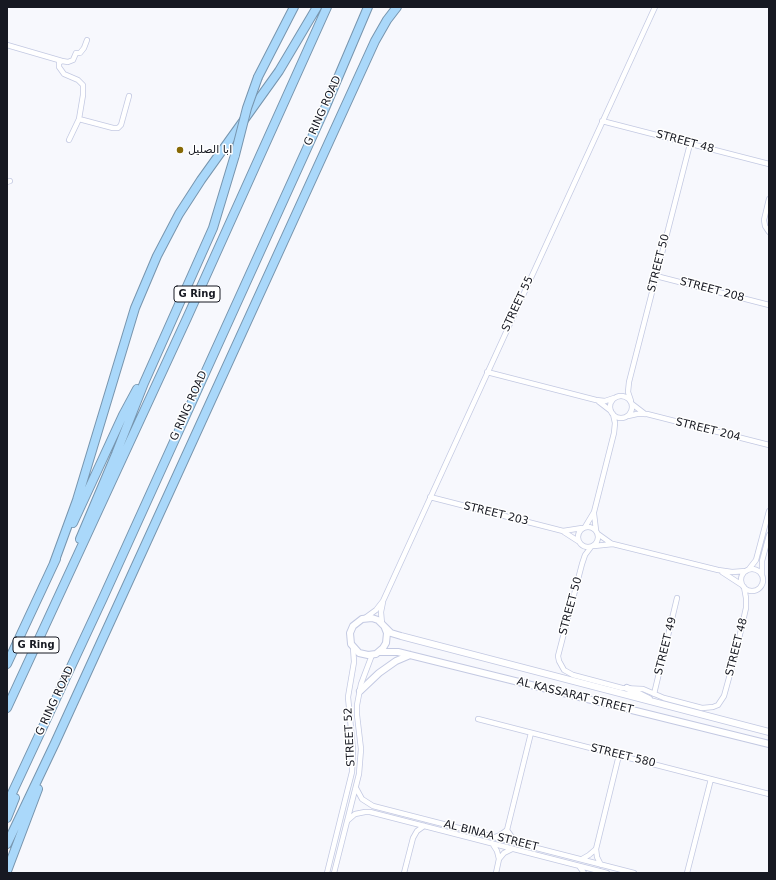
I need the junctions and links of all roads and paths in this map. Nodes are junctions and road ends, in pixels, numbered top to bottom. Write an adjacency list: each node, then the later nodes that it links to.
1 (294, 7): 20 (highway, bridge)
2 (317, 7): 41 (highway)
3 (327, 7): 45 (highway, G Ring)
4 (368, 7): 61 (highway, G RING ROAD / G Ring)
5 (397, 7): 68 (highway)
6 (655, 7): 12 (street, STREET 55)
7 (87, 40): 9 (street)
8 (7, 46): 9 (street)
9 (62, 61): 11 (street)
10 (129, 96): 11 (street)
11 (78, 119): 13 (street)
12 (602, 120): 14 (street, STREET 48); 21 (street, STREET 55)
13 (70, 140)
14 (690, 144): 15 (street, STREET 48); 18 (street, STREET 50)
15 (769, 164)
16 (769, 199): 17 (street)
17 (769, 232)
18 (656, 276): 19 (street, STREET 208); 22 (street, STREET 50)
19 (769, 305)
20 (160, 346): 41 (highway); 45 (highway)
21 (487, 372): 24 (street); 31 (street, STREET 55)
22 (629, 382): 23 (street, STREET 50); 25 (street, STREET 50)
23 (616, 398): 24 (street); 25 (street); 26 (street)
24 (596, 400): 26 (street)
25 (632, 403): 27 (street, STREET 204); 28 (street)
26 (612, 412): 28 (street); 29 (street)
27 (647, 414): 28 (street, STREET 204); 30 (street, STREET 204)
28 (627, 417): 29 (street)
29 (614, 433): 33 (street)
30 (769, 446)
31 (430, 498): 35 (street, STREET 203); 48 (street, STREET 55)
32 (769, 511): 43 (street)
33 (594, 512): 34 (street); 36 (street)
34 (584, 528): 35 (street, STREET 203); 36 (street); 38 (street)
35 (563, 531): 38 (street, STREET 203)
36 (597, 533): 39 (street); 40 (street)
37 (769, 534): 44 (street)
38 (578, 541): 40 (street)
39 (613, 544): 40 (street); 42 (street)
40 (593, 546): 56 (street, STREET 50)
41 (54, 563): 55 (highway)
42 (718, 570): 43 (street); 46 (street)
43 (747, 570): 44 (street); 46 (street)
44 (762, 575): 46 (street)
45 (65, 581): 63 (highway, G Ring)
46 (743, 586): 62 (street, STREET 48)
47 (678, 598): 59 (street, STREET 49)
48 (383, 601): 49 (street, STREET 55); 50 (street, STREET 55)
49 (366, 618): 50 (street, AL KASSARAT STREET); 51 (street)
50 (384, 626): 52 (street); 60 (street, AL KASSARAT STREET)
51 (353, 647): 54 (street); 93 (street, STREET 52)
52 (380, 652): 53 (street, AL KASSARAT STREET); 54 (street, AL KASSARAT STREET)
53 (410, 654): 58 (street); 67 (street, AL KASSARAT STREET)
54 (372, 655): 58 (street, STREET 52)
55 (7, 664)
56 (561, 666): 57 (street, AL KASSARAT STREET)
57 (627, 688): 59 (street, AL KASSARAT STREET); 60 (street)
58 (360, 691): 73 (street, STREET 52)
59 (654, 694): 62 (street, AL KASSARAT STREET)
60 (658, 703): 65 (street, AL KASSARAT STREET)
61 (53, 705): 75 (highway, G RING ROAD / G Ring); 76 (highway)
62 (718, 705)
63 (7, 708)
64 (478, 719): 66 (street, STREET 580)
65 (769, 732)
66 (531, 733): 71 (street, STREET 580); 79 (street)
67 (760, 742): 69 (street, AL KASSARAT STREET); 70 (street)
68 (55, 743): 83 (highway); 90 (highway)
69 (769, 744)
70 (769, 748)
71 (619, 755): 72 (street, STREET 580); 85 (street)
72 (711, 779): 74 (street, STREET 580); 92 (street)
73 (356, 788): 77 (street, STREET 52); 80 (street, AL BINAA STREET)
74 (769, 794)
75 (7, 804)
76 (7, 818)
77 (347, 821): 78 (street, AL BINAA STREET); 94 (street, STREET 52)
78 (424, 826): 81 (street, AL BINAA STREET); 95 (street)
79 (507, 830): 80 (street); 82 (street)
80 (494, 837): 82 (street, AL BINAA STREET)
81 (492, 843): 84 (street, AL BINAA STREET); 86 (street)
82 (516, 843): 87 (street, AL BINAA STREET)
83 (7, 844)
84 (512, 848): 86 (street); 89 (street, AL BINAA STREET)
85 (596, 849): 87 (street); 88 (street)
86 (499, 859): 96 (street)
87 (582, 859): 88 (street, AL BINAA STREET)
88 (601, 864): 99 (street, AL BINAA STREET)
89 (578, 866): 91 (street, AL BINAA STREET); 97 (street)
90 (7, 871)
91 (596, 872): 98 (street, AL BINAA STREET)
92 (687, 872)
93 (327, 873)
94 (334, 873)
95 (404, 873)
96 (496, 873)
97 (584, 873)
98 (607, 873)
99 (634, 873)

